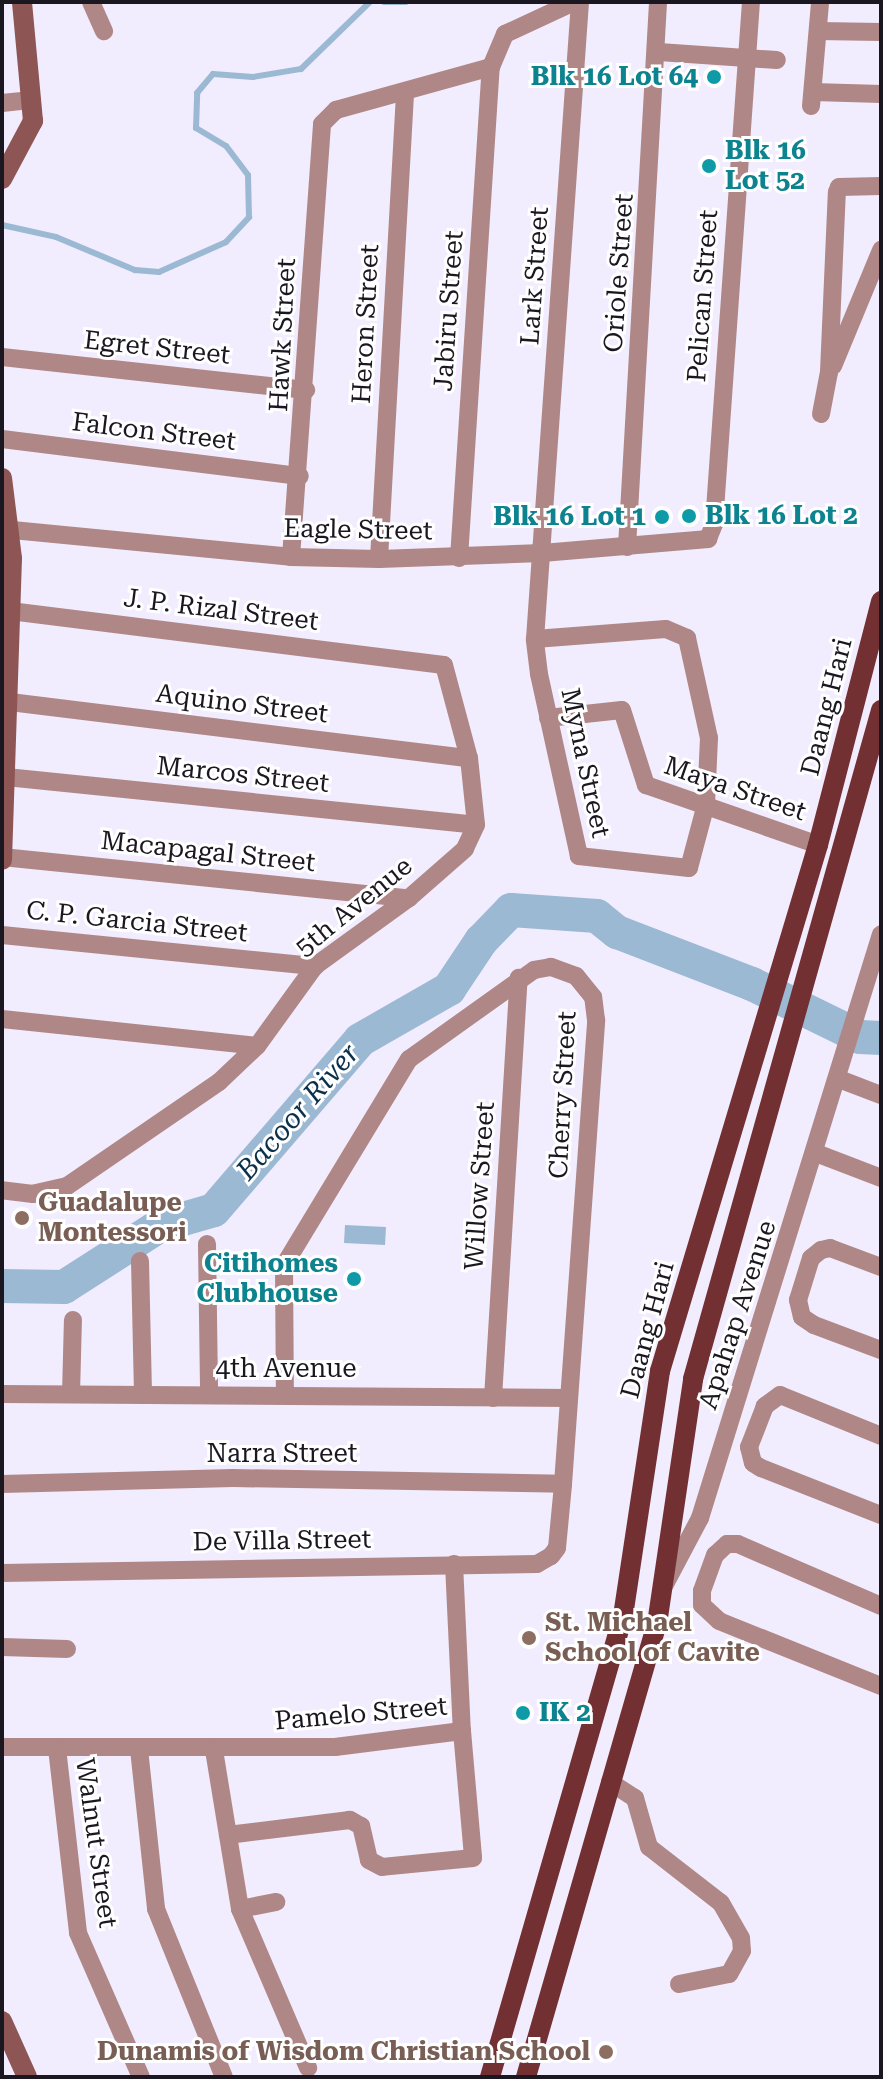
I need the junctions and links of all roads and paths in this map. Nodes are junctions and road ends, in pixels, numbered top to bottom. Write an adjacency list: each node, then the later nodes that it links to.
1 (22, 2): 17 (street)
2 (91, 2): 8 (street)
3 (574, 2): 14 (street)
4 (580, 2): 34 (street, Lark Street)
5 (658, 2): 11 (street, Oriole Street)
6 (751, 2): 12 (street, Pelican Street)
7 (820, 4): 9 (street)
8 (104, 31)
9 (818, 31): 10 (street); 16 (street)
10 (881, 32)
11 (659, 52): 12 (street); 33 (street, Oriole Street)
12 (745, 60): 13 (street); 32 (street, Pelican Street)
13 (777, 60)
14 (491, 67): 15 (street); 36 (street, Jabiru Street)
15 (405, 92): 26 (street, Hawk Street); 37 (street, Heron Street)
16 (881, 94)
17 (32, 100): 18 (street); 19 (street)
18 (2, 103)
19 (2, 179)
20 (881, 186): 22 (street)
21 (881, 250): 23 (street)
22 (830, 310): 23 (street); 25 (street)
23 (855, 320): 25 (street)
24 (2, 357): 26 (street, Egret Street)
25 (829, 372): 27 (street)
26 (306, 390): 29 (street, Hawk Street)
27 (821, 414)
28 (2, 439): 29 (street, Falcon Street)
29 (300, 476): 35 (street, Hawk Street)
30 (2, 478): 31 (street)
31 (7, 529): 35 (street, Eagle Street); 39 (street)
32 (712, 536): 33 (street, Eagle Street)
33 (627, 547): 34 (street, Eagle Street)
34 (542, 553): 36 (street, Eagle Street); 40 (street, Myna Street)
35 (291, 557): 37 (street, Eagle Street)
36 (459, 558): 37 (street, Eagle Street)
37 (379, 559)
38 (881, 601): 44 (main road, Daang Hari)
39 (7, 610): 41 (street); 46 (street, J. P. Rizal Street)
40 (535, 639): 43 (street, Myna Street); 48 (street)
41 (10, 702): 46 (street, Aquino Street); 47 (street)
42 (881, 710): 45 (main road, Daang Hari)
43 (548, 718): 48 (street, Maya Street); 48 (street, Myna Street)
44 (845, 741): 45 (main road); 50 (main road, Daang Hari)
45 (871, 747): 51 (main road, Daang Hari)
46 (469, 758): 49 (street)
47 (6, 777): 49 (street, Marcos Street); 52 (street)
48 (706, 804): 50 (street, Maya Street)
49 (476, 825): 53 (street, 5th Avenue)
50 (818, 845): 51 (main road); 84 (main road, Daang Hari)
51 (843, 854): 85 (main road, Daang Hari)
52 (2, 858): 53 (street, Macapagal Street)
53 (409, 898): 56 (street, 5th Avenue)
54 (2, 935): 56 (street, C. P. Garcia Street)
55 (881, 935): 60 (street, Apahap Avenue)
56 (315, 966): 59 (street, 5th Avenue)
57 (519, 978): 70 (street, Cherry Street); 75 (street, Willow Street); 76 (street, Cherry Street)
58 (2, 1019): 59 (street)
59 (257, 1046): 64 (street, 5th Avenue)
60 (839, 1079): 61 (street); 62 (street, Apahap Avenue)
61 (881, 1095)
62 (816, 1153): 63 (street); 85 (street, Apahap Avenue)
63 (881, 1178)
64 (2, 1190)
65 (207, 1244): 73 (street)
66 (140, 1261): 74 (street)
67 (881, 1267): 69 (street)
68 (73, 1320): 72 (street)
69 (881, 1350)
70 (285, 1393): 73 (street, 4th Avenue); 75 (street, 4th Avenue)
71 (2, 1394): 72 (street, 4th Avenue)
72 (71, 1394): 74 (street, 4th Avenue)
73 (209, 1394): 74 (street, 4th Avenue)
74 (143, 1395)
75 (493, 1398): 76 (street, 4th Avenue)
76 (569, 1398): 79 (street, Cherry Street)
77 (881, 1436): 80 (street)
78 (2, 1484): 79 (street, Narra Street)
79 (563, 1484): 81 (street, Cherry Street)
80 (881, 1515)
81 (557, 1548): 82 (street, De Villa Street)
82 (454, 1564): 83 (street, De Villa Street); 90 (street)
83 (2, 1573)
84 (628, 1584): 85 (main road); 96 (main road, Daang Hari)
85 (664, 1586): 95 (main road, Daang Hari)
86 (881, 1606): 89 (street)
87 (2, 1647): 88 (street)
88 (67, 1649)
89 (881, 1686)
90 (462, 1731): 94 (street, Pamelo Street); 97 (street, Pamelo Street)
91 (2, 1747): 92 (street, Pamelo Street)
92 (57, 1748): 93 (street, Pamelo Street); 108 (street, Walnut Street)
93 (139, 1749): 94 (street, Pamelo Street); 109 (street)
94 (214, 1750): 97 (street)
95 (610, 1782): 98 (main road, Daang Hari); 101 (street)
96 (562, 1834): 98 (main road); 102 (main road, Daang Hari)
97 (228, 1835): 100 (street)
98 (592, 1845): 103 (main road, Daang Hari)
99 (276, 1902): 100 (street)
100 (240, 1909): 106 (street)
101 (679, 1984)
102 (516, 1997): 103 (main road); 110 (main road, Daang Hari)
103 (545, 2006): 111 (main road, Daang Hari)
104 (2, 2021): 105 (street)
105 (7, 2044): 107 (street)
106 (308, 2068)
107 (27, 2077)
108 (141, 2077)
109 (224, 2077)
110 (490, 2077)
111 (526, 2077)

